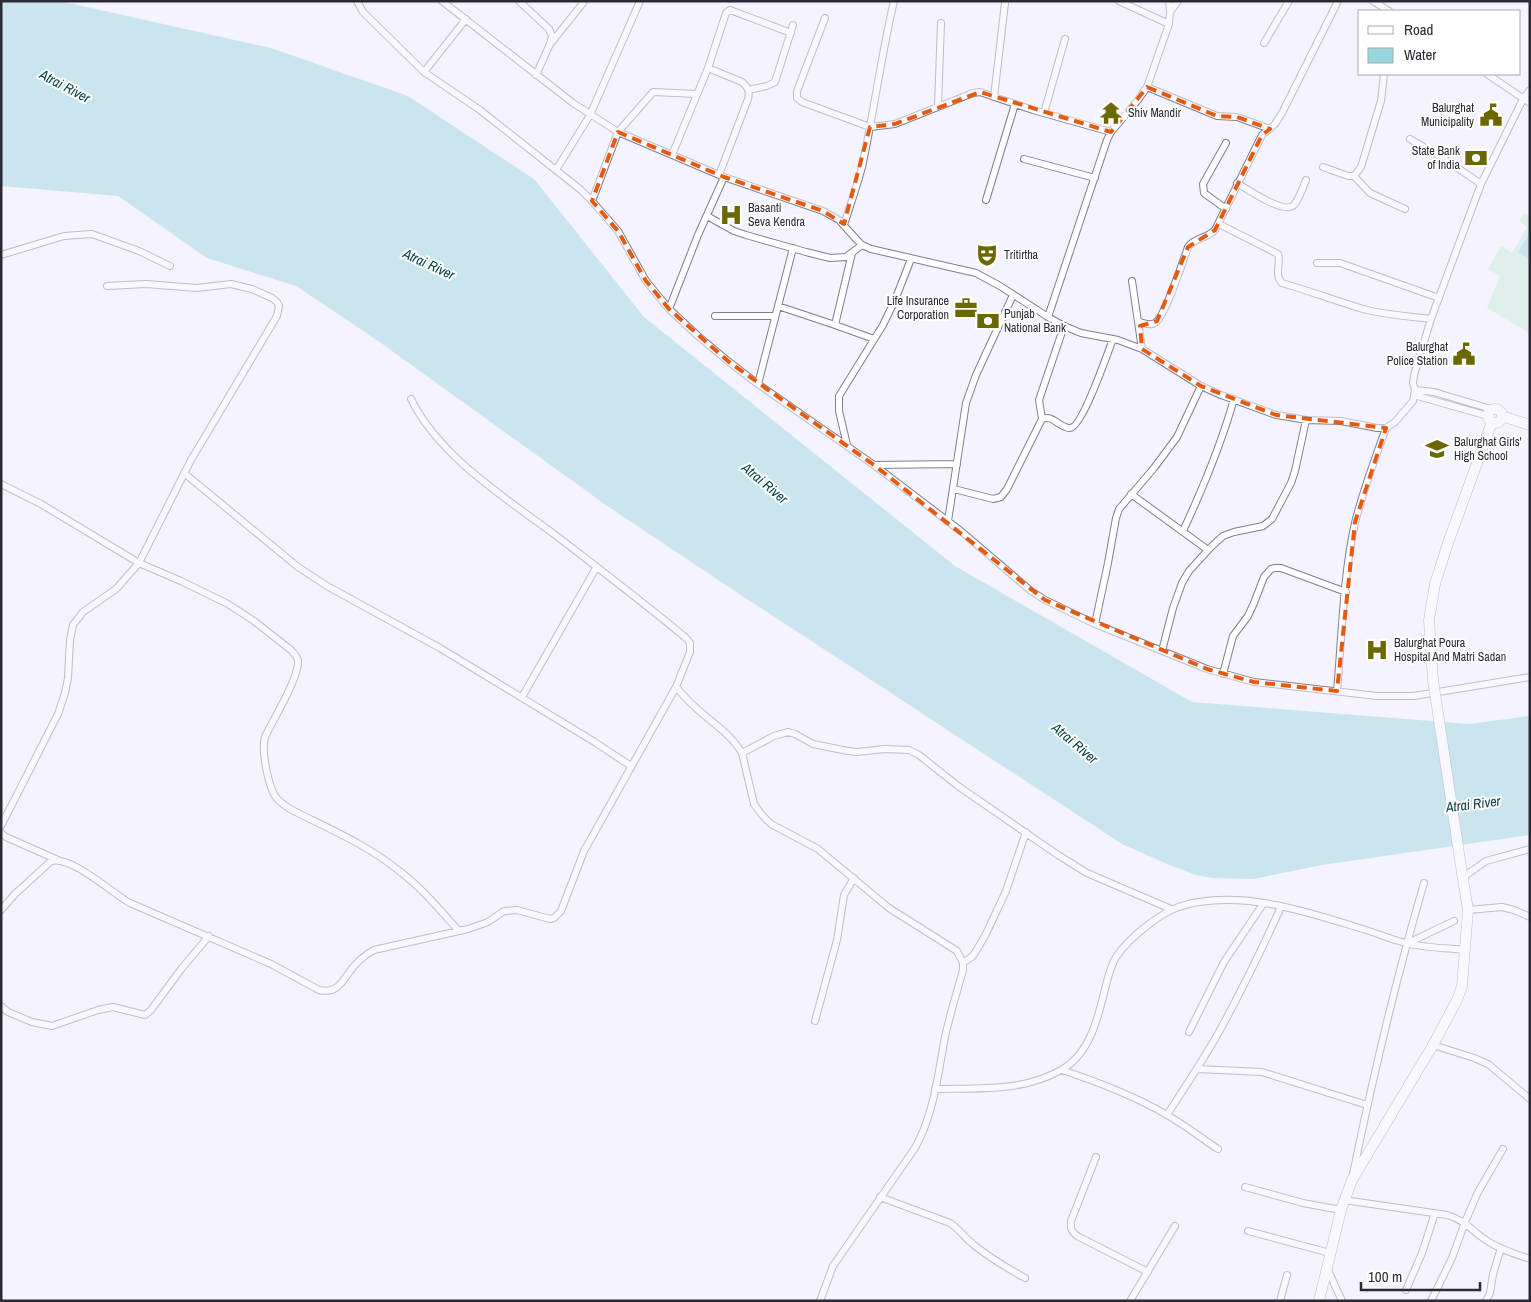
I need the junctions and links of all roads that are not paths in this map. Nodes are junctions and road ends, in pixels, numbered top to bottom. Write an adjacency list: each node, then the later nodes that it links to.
1 (357, 1): 26 (street)
2 (442, 1): 17 (street)
3 (519, 1): 24 (street)
4 (640, 1): 40 (street)
5 (894, 1): 41 (street)
6 (1119, 1): 19 (street)
7 (1169, 1): 15 (street)
8 (1178, 1): 15 (street)
9 (1289, 1): 23 (street)
10 (1338, 1): 42 (street)
11 (1373, 1): 14 (street)
12 (583, 3): 24 (street)
13 (1005, 3): 34 (street)
14 (1387, 10)
15 (1170, 12): 19 (street)
16 (825, 18): 41 (street)
17 (466, 19): 26 (street); 27 (street)
18 (941, 23): 38 (street)
19 (1169, 24): 30 (street)
20 (793, 25): 21 (street)
21 (791, 33): 25 (street); 31 (street)
22 (1065, 39): 39 (street)
23 (1264, 43)
24 (550, 44): 27 (street)
25 (708, 68): 31 (street); 33 (street)
26 (424, 72): 50 (street)
27 (536, 75): 40 (street)
28 (1384, 75): 52 (street)
29 (1489, 75): 35 (street)
30 (1147, 87): 42 (street); 44 (street)
31 (748, 90): 51 (street)
32 (1530, 90): 35 (street)
33 (697, 94): 43 (street); 47 (street)
34 (994, 96): 36 (street); 38 (street)
35 (1523, 99): 37 (street); 56 (street)
36 (1015, 104): 39 (street); 57 (street)
37 (1530, 104)
38 (938, 106): 41 (street)
39 (1044, 113): 44 (street)
40 (590, 115): 43 (street); 50 (street)
41 (870, 127): 63 (street)
42 (1270, 129): 55 (street)
43 (618, 132): 47 (street); 58 (street)
44 (1111, 132): 53 (street)
45 (1410, 139): 56 (street)
46 (1226, 143): 59 (street)
47 (672, 155): 51 (street)
48 (1024, 159): 53 (street)
49 (1324, 167): 52 (street)
50 (556, 170): 58 (street)
51 (722, 176): 61 (street); 63 (street)
52 (1354, 176): 60 (street)
53 (1094, 178): 79 (street)
54 (1306, 180): 55 (street)
55 (1237, 183): 59 (street)
56 (1481, 184): 74 (street)
57 (986, 200)
58 (592, 201): 76 (street)
59 (1226, 209): 62 (street)
60 (1405, 209)
61 (707, 216): 65 (street); 76 (street)
62 (1219, 224): 80 (street); 81 (street)
63 (844, 225): 64 (street)
64 (862, 245): 66 (street); 68 (street)
65 (793, 248): 66 (street); 75 (street)
66 (852, 253): 82 (street)
67 (1, 255): 70 (street)
68 (911, 259): 73 (street); 84 (street)
69 (1317, 263): 74 (street)
70 (170, 266)
71 (1132, 281): 81 (street)
72 (107, 286): 100 (street)
73 (1013, 294): 79 (street); 98 (street)
74 (1439, 298): 80 (street)
75 (778, 306): 78 (street); 82 (street)
76 (670, 309): 87 (street)
77 (715, 316): 78 (street)
78 (775, 316): 87 (street)
79 (1048, 317): 83 (street)
80 (1431, 319): 89 (street)
81 (1140, 322): 86 (street)
82 (835, 324): 84 (street)
83 (1064, 326): 85 (street); 93 (street)
84 (874, 339): 97 (street)
85 (1113, 339): 86 (street); 93 (street)
86 (1142, 349): 88 (street)
87 (758, 384): 97 (street)
88 (1201, 386): 91 (street); 103 (street)
89 (1414, 392): 92 (street); 96 (street)
90 (412, 399): 108 (street)
91 (1234, 399): 94 (street); 105 (street)
92 (1490, 416): 95 (main road); 124 (main road, bridge)
93 (1042, 419): 102 (street)
94 (1306, 420): 96 (street); 106 (street)
95 (1530, 425)
96 (1386, 428): 109 (street)
97 (847, 445): 99 (street)
98 (958, 464): 99 (street); 102 (street)
99 (874, 465): 104 (street)
100 (184, 473): 107 (street); 116 (street)
101 (1, 484): 107 (street)
102 (954, 489): 104 (street)
103 (1132, 494): 105 (street); 110 (street)
104 (948, 521): 110 (street)
105 (1183, 532): 106 (street)
106 (1208, 550): 111 (street)
107 (139, 564): 119 (street); 134 (street)
108 (596, 568): 114 (street); 116 (street)
109 (1346, 592): 112 (street); 115 (street)
110 (1095, 624): 111 (street)
111 (1162, 651): 112 (street)
112 (1224, 674): 115 (street)
113 (1530, 678): 115 (street)
114 (676, 688): 117 (street); 118 (street)
115 (1337, 691)
116 (522, 697): 118 (street)
117 (742, 753): 120 (street); 125 (street)
118 (631, 766): 134 (street)
119 (1, 826)
120 (1026, 832): 129 (street); 138 (street)
121 (1, 833): 123 (street)
122 (1530, 849): 124 (street)
123 (58, 860): 130 (street); 135 (street)
124 (1462, 876): 131 (main road)
125 (854, 878): 138 (street); 140 (street)
126 (1424, 884): 136 (street)
127 (1263, 904): 128 (street); 129 (street); 141 (street)
128 (1281, 907): 136 (street); 143 (street)
129 (1171, 909): 144 (street)
130 (1, 910)
131 (1468, 910): 132 (street); 137 (main road)
132 (1530, 917)
133 (1454, 921): 136 (street)
134 (458, 930): 135 (street)
135 (209, 936): 139 (street)
136 (1407, 943): 137 (street); 147 (street)
137 (1466, 950): 142 (main road)
138 (963, 963): 145 (street)
139 (1, 1006)
140 (815, 1022)
141 (1189, 1032)
142 (1433, 1045): 146 (street); 152 (main road)
143 (1197, 1069): 147 (street); 148 (street)
144 (1062, 1070): 145 (street); 148 (street)
145 (935, 1089): 154 (street)
146 (1530, 1099)
147 (1367, 1105): 152 (street)
148 (1167, 1115): 149 (street)
149 (1218, 1149)
150 (1502, 1149): 157 (street)
151 (1096, 1157): 164 (street)
152 (1352, 1180): 155 (main road)
153 (1245, 1187): 155 (street)
154 (880, 1197): 166 (street); 168 (street)
155 (1343, 1205): 156 (street); 161 (main road)
156 (1435, 1213): 157 (street); 167 (street)
157 (1465, 1222): 160 (street); 173 (street)
158 (1175, 1226): 164 (street)
159 (1248, 1231): 161 (street)
160 (1501, 1248): 162 (street); 174 (street)
161 (1330, 1253): 163 (main road)
162 (1530, 1260)
163 (1327, 1268): 171 (main road); 172 (street)
164 (1148, 1272): 169 (street)
165 (1287, 1275): 170 (street)
166 (1025, 1278)
167 (1406, 1290)
168 (820, 1301)
169 (1130, 1301)
170 (1280, 1301)
171 (1319, 1301)
172 (1342, 1301)
173 (1431, 1301)
174 (1486, 1301)

